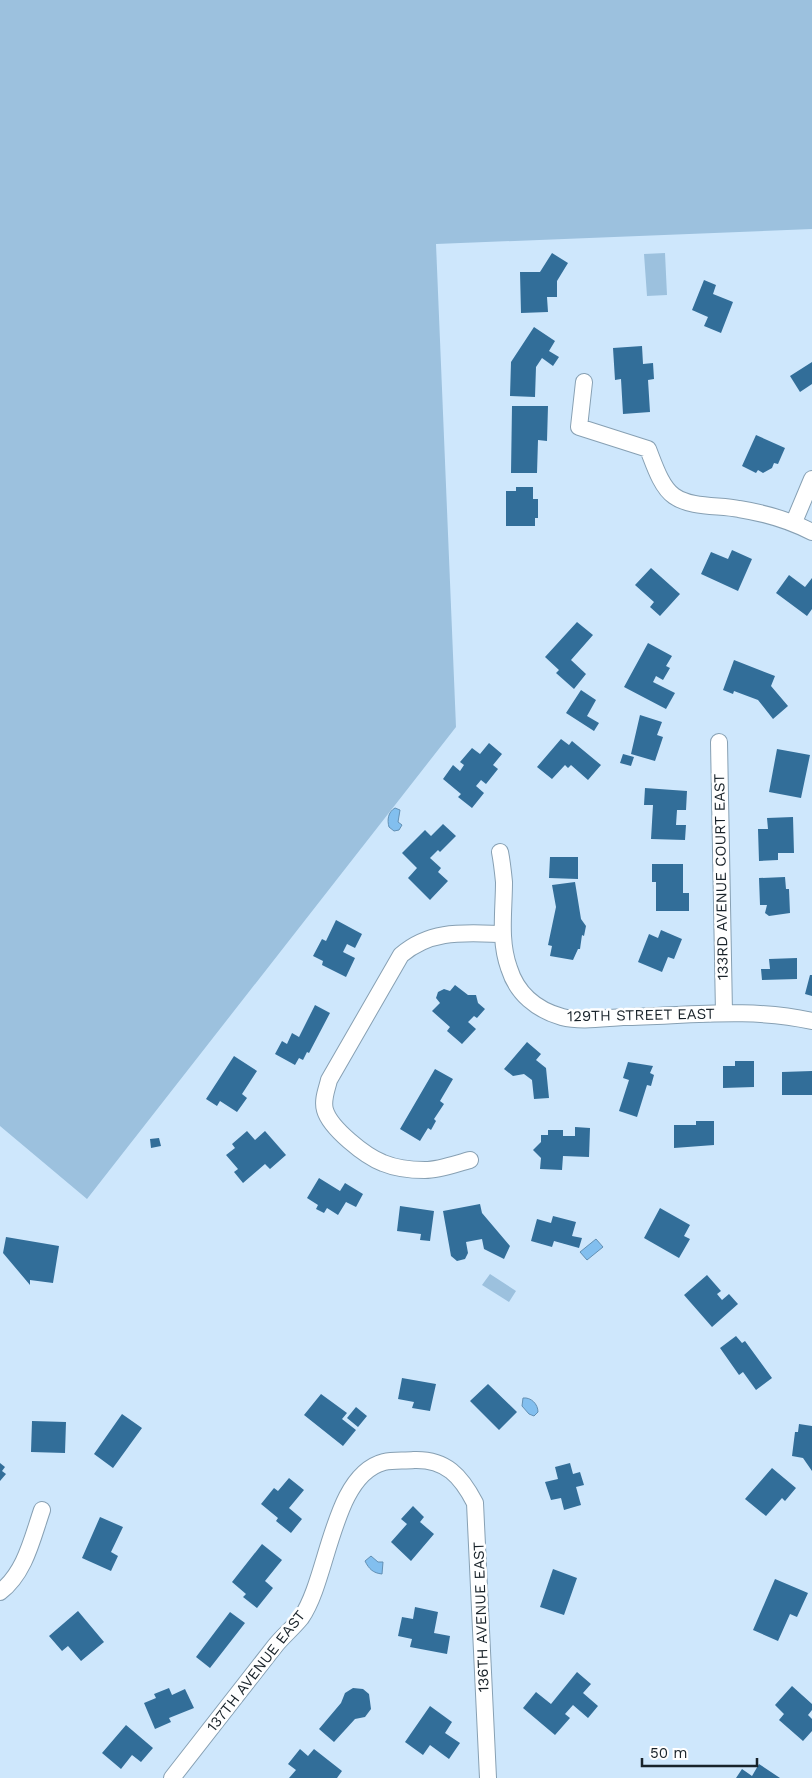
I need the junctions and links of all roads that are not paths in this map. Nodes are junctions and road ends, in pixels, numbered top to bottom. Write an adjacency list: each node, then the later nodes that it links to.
1 (584, 382): 3 (street)
2 (812, 479): 3 (street)
3 (794, 522): 4 (street)
4 (812, 532)
5 (718, 742): 8 (street, 133RD AVENUE COURT EAST)
6 (500, 852): 7 (street, 129TH STREET EAST)
7 (502, 934): 8 (street, 129TH STREET EAST); 10 (street)
8 (724, 1013): 9 (street, 129TH STREET EAST)
9 (812, 1021)
10 (470, 1160)
11 (446, 1468): 14 (street, 137TH AVENUE EAST); 15 (street, 136TH AVENUE EAST)
12 (42, 1510): 13 (street)
13 (0, 1592)
14 (172, 1778)
15 (488, 1778)

